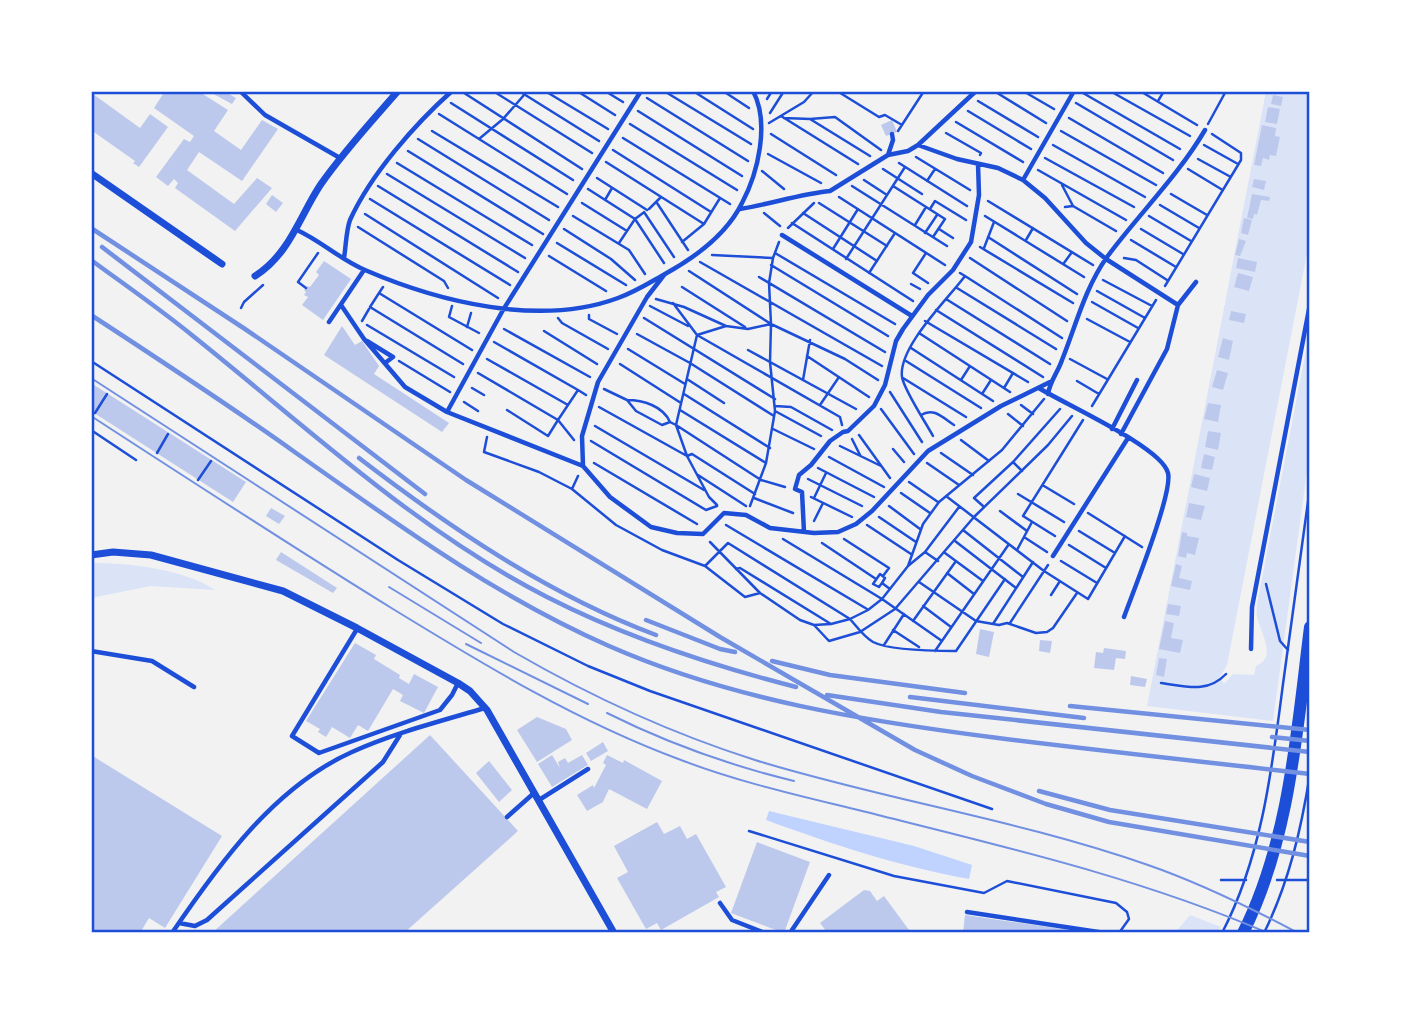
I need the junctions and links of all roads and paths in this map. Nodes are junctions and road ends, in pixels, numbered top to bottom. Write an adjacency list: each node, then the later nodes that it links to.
1 (240, 91): 61 (lane)
2 (398, 91): 61 (street)
3 (453, 91): 27 (lane)
4 (461, 91): 37 (path)
5 (545, 91): 48 (path)
6 (577, 91): 38 (path)
7 (605, 91): 31 (path)
8 (664, 91): 56 (path)
9 (693, 91): 44 (path)
10 (723, 91): 34 (path)
11 (753, 91): 34 (lane)
12 (784, 91): 44 (path)
13 (814, 91): 36 (path)
14 (837, 91): 41 (path)
15 (925, 91): 41 (path)
16 (976, 91): 55 (lane)
17 (994, 91): 42 (path)
18 (1023, 91): 35 (path)
19 (1074, 91): 29 (lane)
20 (1080, 91): 59 (path)
21 (1110, 91): 53 (path)
22 (1140, 91): 30 (path)
23 (1163, 91): 30 (path)
24 (1226, 91): 45 (path)
25 (640, 92): 31 (lane); 67 (path)
26 (524, 94): 37 (path)
27 (444, 98): 33 (lane); 43 (path)
28 (975, 99): 52 (path)
29 (1069, 100): 35 (lane); 66 (path)
30 (1157, 102): 45 (path)
31 (631, 107): 38 (lane); 82 (path)
32 (965, 109): 58 (path)
33 (432, 110): 47 (lane); 51 (path)
34 (758, 113): 44 (lane)
35 (1061, 113): 42 (lane); 78 (path)
36 (782, 117): 39 (path); 44 (path); 71 (path)
37 (503, 119): 43 (path); 74 (path)
38 (623, 119): 48 (lane); 95 (path)
39 (810, 120): 60 (path); 63 (path)
40 (954, 121): 68 (path)
41 (902, 125): 50 (path)
42 (1053, 127): 52 (lane); 88 (path)
43 (491, 128): 51 (path); 84 (path)
44 (761, 128): 56 (lane); 80 (path)
45 (1205, 130): 53 (lane); 65 (path)
46 (432, 131): 113 (path)
47 (409, 133): 54 (lane); 127 (path)
48 (614, 133): 74 (lane); 98 (path)
49 (944, 133): 64 (path)
50 (892, 137): 60 (lane)
51 (479, 139): 97 (path)
52 (1045, 141): 58 (lane); 102 (path)
53 (1198, 141): 59 (lane); 65 (path)
54 (400, 145): 62 (lane); 140 (path)
55 (918, 145): 57 (lane); 64 (lane)
56 (760, 150): 67 (lane); 89 (path)
57 (908, 151): 60 (lane); 70 (path)
58 (1038, 154): 68 (lane); 117 (path)
59 (1189, 154): 66 (lane); 76 (path)
60 (888, 155): 63 (lane); 69 (path)
61 (341, 158): 133 (street)
62 (390, 158): 72 (lane); 156 (path)
63 (876, 163): 71 (lane); 77 (path)
64 (978, 164): 79 (lane); 93 (lane)
65 (1238, 164): 76 (path)
66 (1181, 165): 78 (lane); 90 (path)
67 (757, 166): 82 (lane); 99 (path)
68 (1031, 166): 79 (lane); 85 (path)
69 (905, 167): 77 (path); 81 (path)
70 (935, 168): 81 (path); 93 (path)
71 (866, 169): 75 (lane)
72 (382, 170): 83 (lane); 170 (path)
73 (91, 173): 171 (street)
74 (589, 173): 84 (lane); 87 (path)
75 (855, 175): 80 (lane); 92 (path)
76 (1230, 177): 90 (path)
77 (898, 178): 86 (path); 91 (path)
78 (1172, 178): 88 (lane)
79 (1023, 180): 112 (lane)
80 (844, 181): 89 (lane); 104 (path)
81 (927, 181): 115 (path)
82 (751, 182): 95 (lane)
83 (373, 183): 94 (lane); 183 (path)
84 (582, 185): 97 (lane); 100 (path)
85 (1062, 185): 106 (path); 126 (path)
86 (893, 186): 92 (path); 107 (path)
87 (612, 188): 100 (path); 114 (path)
88 (1163, 189): 102 (lane); 119 (path)
89 (831, 190): 99 (lane); 101 (path); 110 (path)
90 (1222, 190): 119 (path)
91 (922, 194)
92 (887, 195): 104 (path)
93 (979, 195): 115 (lane); 130 (path)
94 (365, 196): 108 (lane); 201 (path)
95 (746, 196): 109 (lane)
96 (661, 197): 103 (path)
97 (573, 198): 113 (lane); 134 (path)
98 (720, 198): 109 (path); 147 (path)
99 (795, 199): 105 (lane)
100 (605, 200): 121 (path)
101 (816, 201): 116 (path); 123 (path)
102 (1154, 201): 117 (lane); 131 (path)
103 (657, 203): 114 (path); 147 (path)
104 (881, 205): 120 (path); 128 (path)
105 (756, 206): 109 (lane); 138 (path)
106 (1073, 206): 112 (path); 139 (path)
107 (926, 207): 111 (path); 128 (path)
108 (357, 209): 122 (lane); 212 (path)
109 (739, 209): 161 (lane)
110 (858, 209): 120 (path); 123 (path)
111 (930, 209): 118 (path); 129 (path)
112 (1055, 209): 168 (lane)
113 (565, 211): 127 (lane); 149 (path)
114 (646, 211): 121 (path); 173 (path)
115 (977, 212): 124 (path); 129 (lane)
116 (803, 213): 125 (path); 141 (path)
117 (1144, 213): 126 (lane); 146 (path)
118 (937, 214): 132 (path); 137 (path)
119 (1207, 215): 131 (path)
120 (872, 218): 135 (path); 136 (path)
121 (635, 219): 134 (path); 181 (path)
122 (349, 222): 164 (lane); 205 (path)
123 (850, 222): 135 (path); 141 (path)
124 (994, 222): 143 (path); 145 (path)
125 (792, 223): 138 (path); 154 (path)
126 (1134, 224): 139 (lane); 163 (path)
127 (556, 225): 140 (lane); 199 (path)
128 (914, 225): 137 (path)
129 (975, 226): 148 (lane)
130 (1033, 228): 145 (path); 158 (path)
131 (1199, 228): 146 (path)
132 (939, 229): 142 (path); 144 (path)
133 (297, 230): 150 (lane); 182 (street)
134 (627, 231): 149 (path)
135 (864, 231): 151 (path); 152 (path)
136 (895, 233): 152 (path); 160 (path)
137 (925, 233): 142 (path)
138 (782, 235): 159 (path); 179 (lane)
139 (1124, 236): 157 (lane); 175 (path)
140 (548, 237): 156 (lane); 190 (path)
141 (840, 237): 151 (path); 154 (path)
142 (933, 237): 153 (path)
143 (988, 237): 155 (path); 207 (path)
144 (953, 238)
145 (1026, 241): 172 (path)
146 (1191, 241): 163 (path)
147 (682, 242): 165 (path)
148 (971, 242): 155 (path); 162 (lane)
149 (618, 244): 191 (path)
150 (324, 246): 164 (lane); 198 (path)
151 (854, 246): 167 (path); 169 (path)
152 (887, 246): 169 (path)
153 (947, 246)
154 (833, 249): 167 (path)
155 (984, 249): 221 (path)
156 (540, 250): 170 (lane); 204 (path)
157 (1112, 251): 168 (lane); 188 (path)
158 (1072, 252): 172 (path); 176 (path)
159 (775, 253): 166 (path); 239 (path)
160 (926, 253): 178 (path); 197 (path)
161 (698, 254): 165 (lane); 166 (path)
162 (964, 254): 178 (lane); 233 (path)
163 (1183, 254): 175 (path)
164 (344, 258): 177 (lane)
165 (692, 258): 173 (lane); 209 (path)
166 (773, 258): 174 (path)
167 (847, 258): 179 (path); 180 (path)
168 (1106, 259): 176 (lane); 203 (lane)
169 (877, 261): 180 (path)
170 (533, 262): 183 (lane)
171 (222, 264)
172 (1063, 264): 195 (path)
173 (680, 265): 181 (lane); 232 (path)
174 (771, 265): 192 (path); 248 (path)
175 (1176, 267): 188 (path)
176 (1100, 269): 185 (lane)
177 (364, 270): 187 (lane); 214 (lane)
178 (953, 270): 184 (path); 197 (lane)
179 (839, 271): 194 (lane)
180 (869, 272): 194 (path); 216 (path)
181 (667, 273): 191 (lane); 208 (lane)
182 (254, 276)
183 (524, 276): 201 (lane)
184 (965, 276): 200 (path); 249 (path)
185 (1097, 276): 195 (lane); 218 (path)
186 (759, 277): 192 (path)
187 (388, 278): 202 (path); 205 (lane)
188 (1168, 281): 203 (path)
189 (1196, 282): 217 (lane)
190 (625, 283)
191 (651, 283): 199 (lane)
192 (769, 283): 209 (path); 258 (path)
193 (263, 285): 220 (path)
194 (861, 285): 227 (lane)
195 (1092, 285): 207 (lane); 228 (path)
196 (682, 287): 237 (path)
197 (935, 287): 216 (lane)
198 (306, 288)
199 (642, 288): 204 (lane)
200 (956, 288): 206 (path); 256 (path)
201 (516, 289): 212 (lane)
202 (379, 293): 219 (path); 255 (path)
203 (1160, 293): 217 (lane); 218 (path)
204 (618, 298): 215 (lane)
205 (454, 299): 211 (lane); 235 (path)
206 (946, 299): 224 (path); 269 (path)
207 (1085, 299): 221 (lane); 238 (path)
208 (646, 300): 210 (path); 225 (lane); 234 (path)
209 (769, 301): 232 (path); 268 (path)
210 (673, 303): 234 (path); 236 (path)
211 (474, 304): 222 (lane); 235 (path)
212 (507, 304): 222 (lane)
213 (1310, 304): 468 (lane)
214 (341, 305): 229 (lane); 246 (lane)
215 (587, 305): 223 (lane); 245 (path)
216 (920, 305): 227 (lane)
217 (1178, 305): 335 (lane)
218 (1152, 306): 228 (path)
219 (370, 307): 266 (path); 281 (path)
220 (241, 308)
221 (1081, 308): 226 (lane)
222 (503, 310): 223 (lane); 231 (lane)
223 (553, 310): 257 (path)
224 (936, 310): 230 (path); 282 (path)
225 (637, 314): 240 (lane); 252 (path)
226 (1077, 314): 233 (lane); 250 (path)
227 (912, 316): 239 (lane)
228 (1145, 318): 238 (path)
229 (329, 322)
230 (926, 322): 242 (path); 270 (path)
231 (495, 324): 244 (lane); 283 (path)
232 (771, 324): 237 (path); 247 (path); 262 (path)
233 (1074, 325): 249 (lane)
234 (688, 326): 243 (path)
235 (467, 327): 244 (path)
236 (726, 327): 237 (path); 243 (path)
237 (748, 328)
238 (1139, 328): 250 (path)
239 (903, 329): 248 (lane)
240 (628, 330): 245 (lane); 264 (path)
241 (544, 331): 267 (path)
242 (919, 333): 253 (path); 265 (path)
243 (697, 335): 252 (path); 271 (path)
244 (488, 338): 255 (lane); 288 (path)
245 (623, 338): 251 (lane)
246 (364, 339): 259 (lane); 263 (lane)
247 (810, 341): 275 (path); 285 (path)
248 (896, 341): 258 (lane)
249 (1068, 342): 256 (lane)
250 (1130, 342): 279 (path)
251 (619, 344): 257 (lane); 284 (path)
252 (694, 347): 264 (path); 298 (path)
253 (911, 348): 261 (path); 276 (path)
254 (748, 350): 262 (path)
255 (478, 354): 266 (lane); 304 (path)
256 (1064, 355): 269 (lane); 279 (path)
257 (613, 356): 267 (lane); 301 (path)
258 (891, 356): 268 (lane)
259 (393, 357): 263 (lane); 296 (path)
260 (91, 361): 481 (path)
261 (906, 361): 273 (path); 314 (path)
262 (770, 362): 271 (path); 275 (path)
263 (384, 363): 312 (lane)
264 (690, 363): 274 (path); 318 (path)
265 (970, 366): 276 (path); 277 (path)
266 (470, 368): 281 (lane); 320 (path)
267 (606, 369): 283 (lane)
268 (887, 369): 285 (lane)
269 (1058, 369): 282 (lane)
270 (1013, 373): 286 (path); 287 (path)
271 (771, 377): 298 (path); 305 (path)
272 (839, 377): 291 (path)
273 (902, 378): 316 (path); 323 (path)
274 (687, 379): 284 (path); 302 (path)
275 (803, 380): 291 (path)
276 (961, 380): 292 (path)
277 (991, 380): 286 (path); 292 (path)
278 (1077, 380): 294 (path)
279 (1108, 380): 294 (path)
280 (1137, 380): 328 (lane)
281 (463, 382): 295 (path); 296 (lane)
282 (1050, 382): 287 (lane); 293 (lane)
283 (597, 384): 299 (lane); 300 (path)
284 (685, 384): 290 (path)
285 (885, 385): 315 (lane); 344 (path)
286 (1004, 388): 297 (path)
287 (1039, 388): 293 (lane); 297 (lane)
288 (578, 390): 299 (path); 304 (path)
289 (107, 394): 313 (path)
290 (683, 394): 301 (path); 342 (path)
291 (827, 394): 305 (path); 315 (path)
292 (982, 394): 306 (path)
293 (1048, 394): 303 (lane); 326 (path)
294 (1099, 394): 317 (path)
295 (484, 395)
296 (455, 396): 311 (path); 312 (lane)
297 (1017, 397): 306 (lane)
298 (775, 399): 307 (path)
299 (591, 400): 321 (lane); 349 (path)
300 (626, 400): 322 (path); 322 (path)
301 (681, 403): 309 (path)
302 (724, 403)
303 (1064, 403): 310 (lane); 354 (path)
304 (568, 405): 320 (path)
305 (820, 405): 319 (path)
306 (1000, 407): 314 (lane); 326 (path)
307 (775, 409): 318 (path); 334 (path); 339 (path)
308 (507, 410): 320 (path)
309 (680, 410): 324 (path); 355 (path)
310 (1076, 410): 317 (lane); 360 (path)
311 (478, 411)
312 (447, 412): 330 (lane)
313 (95, 413)
314 (989, 413): 323 (lane)
315 (865, 414): 325 (lane)
316 (921, 415): 331 (path); 340 (path)
317 (1086, 415): 328 (lane); 370 (path)
318 (774, 416): 327 (path)
319 (840, 417)
320 (558, 420): 341 (path)
321 (586, 420): 336 (lane); 375 (path)
322 (670, 422): 324 (path)
323 (974, 423): 331 (lane)
324 (676, 425): 349 (path); 367 (path)
325 (852, 426): 332 (lane); 358 (path)
326 (1023, 426): 353 (path)
327 (772, 429): 342 (path); 346 (path)
328 (1112, 429): 335 (lane)
329 (91, 430): 351 (path)
330 (488, 430): 357 (lane); 373 (path)
331 (962, 430): 337 (lane)
332 (848, 431): 334 (lane); 347 (path)
333 (169, 434): 345 (path)
334 (840, 434): 339 (lane)
335 (1121, 434): 338 (lane)
336 (582, 436): 341 (lane); 383 (path)
337 (955, 436): 340 (lane); 353 (path)
338 (1128, 438): 387 (lane); 413 (lane)
339 (830, 441): 346 (lane); 347 (path)
340 (936, 446): 344 (lane); 364 (path)
341 (581, 447): 348 (lane)
342 (769, 448): 355 (path)
343 (893, 449): 359 (path)
344 (928, 451): 350 (lane)
345 (157, 453)
346 (822, 453): 356 (lane); 372 (path)
347 (860, 455): 358 (path)
348 (582, 456): 357 (lane); 405 (path)
349 (687, 456): 362 (path); 377 (path)
350 (921, 459): 359 (lane); 369 (path)
351 (136, 460)
352 (211, 461): 366 (path)
353 (989, 461): 364 (path)
354 (1013, 462): 360 (path); 385 (path)
355 (766, 463): 367 (path)
356 (811, 465): 361 (path); 363 (lane)
357 (583, 466): 373 (path); 405 (lane)
358 (881, 466): 372 (path)
359 (910, 471): 365 (lane)
360 (1022, 471): 385 (path)
361 (827, 473): 368 (path); 380 (path)
362 (698, 475): 375 (path); 386 (path)
363 (799, 475): 368 (path); 374 (lane)
364 (973, 475): 369 (path)
365 (904, 478): 372 (lane); 381 (path)
366 (198, 480)
367 (761, 480): 374 (path); 377 (path)
368 (820, 485): 379 (path); 388 (path)
369 (959, 485): 378 (path)
370 (1043, 485): 387 (path); 393 (path)
371 (1310, 487): 469 (path)
372 (894, 488): 380 (lane); 391 (path)
373 (572, 489): 424 (path)
374 (795, 489): 376 (lane)
375 (706, 491): 383 (path)
376 (802, 492): 379 (path); 406 (lane)
377 (755, 494): 386 (path)
378 (946, 496): 381 (path); 384 (path)
379 (814, 498): 382 (path)
380 (882, 501): 388 (lane); 402 (path)
381 (939, 502): 391 (path)
382 (823, 503): 397 (path); 398 (path)
383 (717, 506): 390 (path)
384 (959, 506): 394 (path); 415 (path)
385 (984, 506): 394 (path)
386 (749, 508): 392 (lane)
387 (1083, 510): 408 (path); 419 (lane)
388 (872, 511): 397 (lane)
389 (1000, 511): 404 (path)
390 (724, 513): 392 (lane); 395 (lane)
391 (930, 513): 402 (path)
392 (746, 515): 400 (lane)
393 (1023, 516)
394 (974, 517): 403 (path); 411 (path)
395 (717, 519): 405 (lane); 449 (path)
396 (883, 519): 410 (path)
397 (860, 520): 407 (lane)
398 (814, 521)
399 (1032, 522): 404 (path)
400 (769, 528): 406 (lane); 446 (path)
401 (872, 528): 417 (path)
402 (921, 529): 410 (path)
403 (963, 530): 409 (path); 420 (path)
404 (1027, 531): 412 (path)
405 (704, 532): 414 (path)
406 (804, 532): 407 (lane); 432 (path)
407 (834, 532): 430 (path)
408 (1125, 536): 413 (path); 443 (path)
409 (955, 541): 416 (path); 427 (path)
410 (916, 542): 417 (path)
411 (1009, 544): 412 (path); 420 (path)
412 (1017, 550): 423 (path)
413 (1148, 550): 452 (lane)
414 (719, 551): 424 (path); 426 (path); 453 (path)
415 (925, 552): 421 (path); 425 (path)
416 (945, 553): 421 (path); 422 (path)
417 (911, 554): 425 (path)
418 (91, 555): 462 (street)
419 (1053, 556): 428 (path)
420 (999, 559): 427 (path); 431 (path)
421 (938, 561): 437 (path)
422 (956, 561): 429 (path); 434 (path)
423 (1033, 562): 428 (path); 431 (path)
424 (705, 566): 442 (path)
425 (908, 566): 440 (path)
426 (735, 569): 442 (path); 456 (path)
427 (992, 569): 433 (path); 434 (path)
428 (1044, 570): 435 (path); 457 (path)
429 (947, 573): 441 (path); 444 (path)
430 (883, 576): 432 (path); 438 (path)
431 (1023, 577): 439 (path)
432 (876, 579): 438 (path)
433 (1005, 579): 439 (path); 455 (path)
434 (983, 581): 444 (path)
435 (1060, 581): 443 (path); 445 (path)
436 (1261, 581): 469 (path)
437 (919, 582): 441 (path); 448 (path)
438 (882, 583): 440 (path)
439 (1016, 588): 459 (path)
440 (890, 589): 446 (path)
441 (933, 592): 447 (path); 450 (path)
442 (760, 593): 458 (path)
443 (1077, 593): 457 (path)
444 (974, 594): 450 (path)
445 (1051, 595)
446 (882, 598): 448 (path); 449 (path)
447 (923, 606): 454 (path); 460 (path)
448 (895, 609): 451 (path); 464 (path)
449 (868, 610): 453 (path)
450 (962, 612): 455 (path); 460 (path)
451 (904, 614): 454 (path); 463 (path)
452 (1124, 617)
453 (850, 619): 456 (path); 464 (path)
454 (913, 621): 465 (path)
455 (976, 621): 459 (path); 471 (path)
456 (831, 624): 458 (path)
457 (1010, 624): 459 (path)
458 (814, 625): 464 (path)
459 (993, 625)
460 (952, 627): 465 (path)
461 (1310, 627): 496 (main road)
462 (357, 628): 473 (street); 473 (lane)
463 (893, 630): 466 (path); 467 (path)
464 (860, 632): 466 (path)
465 (942, 641): 471 (path)
466 (884, 645): 467 (path)
467 (922, 649): 471 (path)
468 (1251, 649)
469 (1288, 650): 495 (path)
470 (91, 651): 475 (lane)
471 (935, 651)
472 (1226, 674): 474 (path)
473 (458, 683): 476 (street)
474 (1161, 683)
475 (194, 687)
476 (485, 708): 477 (lane); 480 (street)
477 (401, 735): 487 (lane); 487 (lane)
478 (589, 769): 480 (lane)
479 (1310, 774): 497 (path)
480 (537, 796): 482 (lane); 488 (street)
481 (992, 809)
482 (507, 817)
483 (749, 831): 494 (path)
484 (829, 875): 492 (lane)
485 (720, 903): 491 (lane)
486 (967, 912): 493 (lane)
487 (179, 922): 489 (lane)
488 (612, 930): 490 (street)
489 (172, 933)
490 (603, 933)
491 (765, 933)
492 (790, 933)
493 (1105, 933)
494 (1119, 933)
495 (1222, 933)
496 (1243, 933)
497 (1264, 933)

